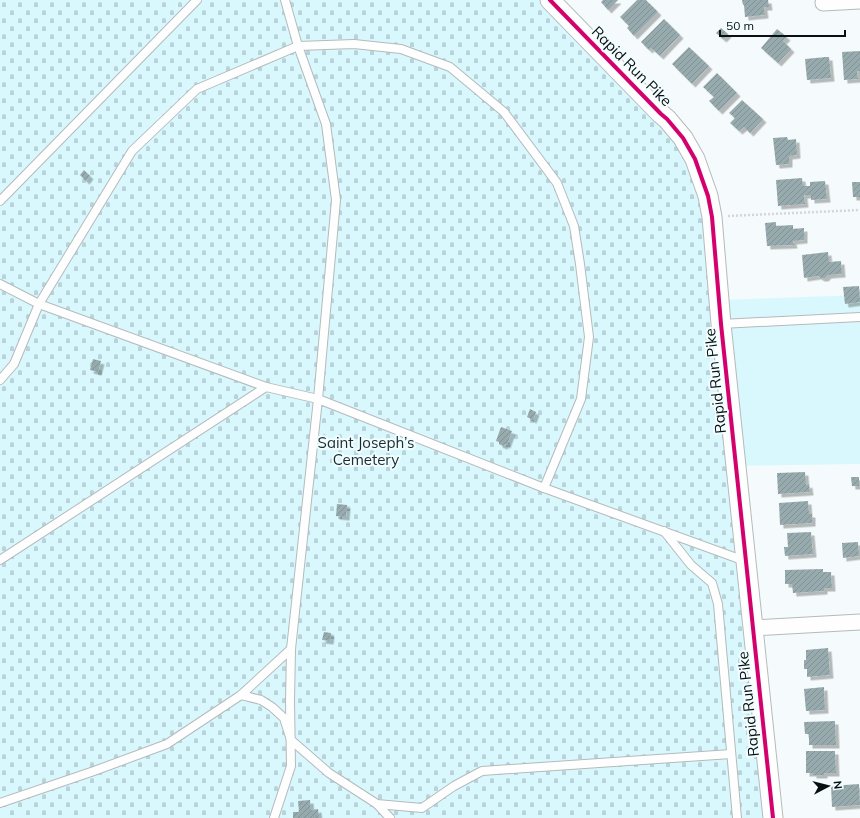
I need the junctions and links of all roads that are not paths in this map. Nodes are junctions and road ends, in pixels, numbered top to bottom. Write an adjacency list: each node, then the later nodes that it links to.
1 (197, 0): 7 (lane)
2 (285, 0): 6 (lane)
3 (550, 0): 11 (street, Rapid Run Pike)
4 (860, 2): 5 (street)
5 (823, 3)
6 (298, 46): 9 (lane); 14 (lane); 15 (lane)
7 (0, 202)
8 (0, 284): 9 (lane)
9 (39, 304): 12 (lane); 13 (lane)
10 (860, 317): 11 (lane)
11 (721, 324): 18 (street, Rapid Run Pike)
12 (0, 380)
13 (266, 387): 14 (lane); 17 (lane)
14 (318, 399): 15 (lane); 21 (lane)
15 (544, 488): 16 (lane)
16 (664, 531): 18 (lane); 24 (lane)
17 (0, 560)
18 (745, 561): 20 (street, Rapid Run Pike)
19 (860, 622): 20 (street)
20 (752, 628): 30 (street, Rapid Run Pike)
21 (291, 649): 22 (lane); 23 (lane)
22 (241, 695): 23 (lane); 25 (lane)
23 (291, 740): 26 (lane); 27 (lane)
24 (731, 754): 26 (lane); 29 (lane)
25 (0, 803)
26 (377, 804): 28 (lane)
27 (274, 818)
28 (390, 818)
29 (736, 818)
30 (773, 818)

